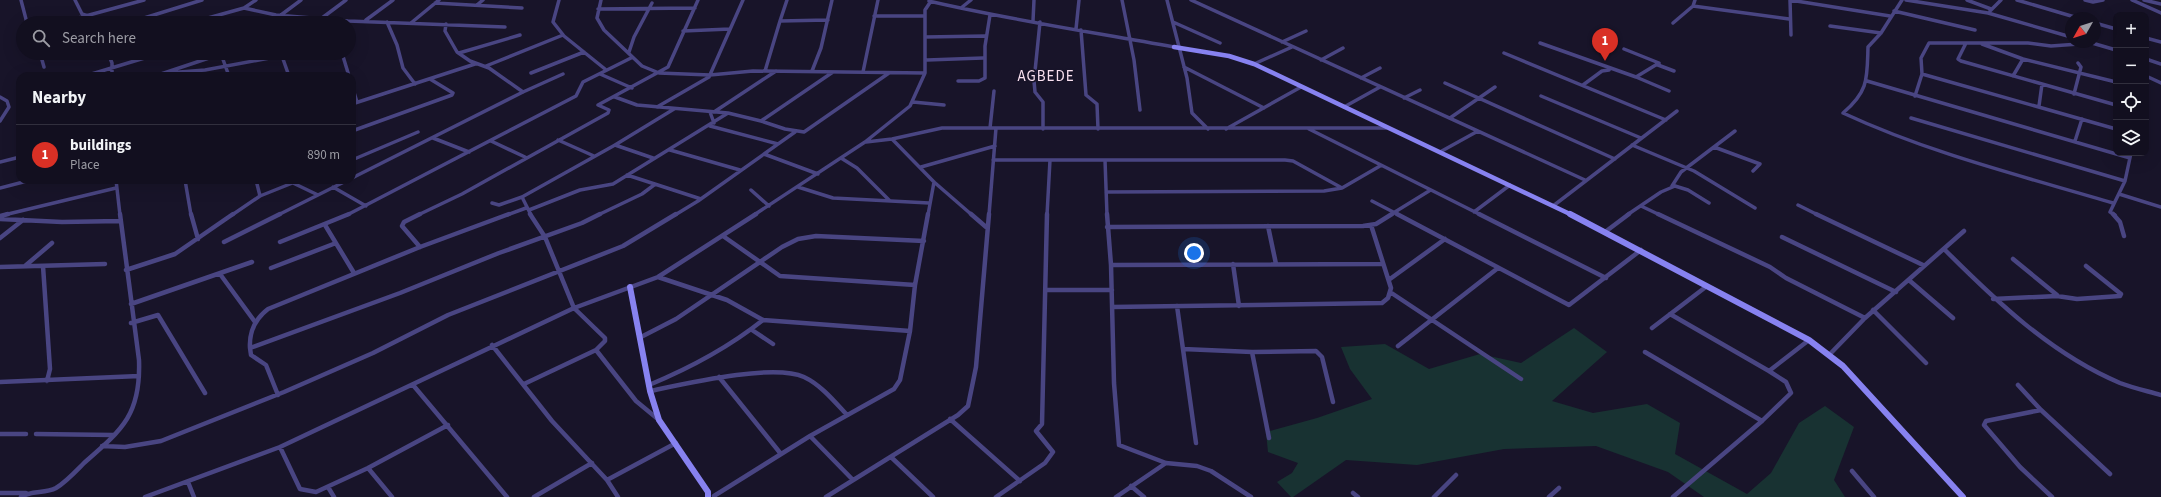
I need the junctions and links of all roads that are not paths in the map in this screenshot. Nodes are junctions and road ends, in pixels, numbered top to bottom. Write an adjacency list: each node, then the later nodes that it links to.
1 (21, 0): 55 (street)
2 (75, 0): 56 (street)
3 (144, 0): 35 (street)
4 (202, 0): 57 (street)
5 (256, 0): 42 (street)
6 (301, 0): 53 (street)
7 (346, 0): 60 (street)
8 (393, 0): 66 (street)
9 (439, 0): 37 (street)
10 (483, 0): 40 (street)
11 (559, 0): 88 (street)
12 (601, 0): 46 (street)
13 (698, 0): 44 (street)
14 (742, 0): 80 (street)
15 (787, 0): 68 (street)
16 (832, 0): 67 (street)
17 (878, 0): 61 (street)
18 (971, 0): 45 (street)
19 (1034, 0): 69 (street)
20 (1079, 0): 81 (street)
21 (1122, 0): 93 (street)
22 (1167, 0): 72 (street)
23 (1191, 0): 95 (street)
24 (1695, 0): 41 (street)
25 (1790, 0): 63 (street); 64 (street)
26 (1902, 0): 49 (street)
27 (1906, 0): 50 (street)
28 (1967, 0): 48 (street)
29 (2001, 0): 48 (street)
30 (2017, 0): 52 (street)
31 (2085, 0): 32 (street)
32 (2103, 0)
33 (2132, 0): 51 (street)
34 (2144, 0): 39 (street)
35 (137, 1): 56 (street)
36 (930, 1): 45 (street); 62 (street)
37 (435, 3): 40 (street); 73 (street)
38 (652, 3): 47 (street)
39 (2161, 4)
40 (476, 5): 43 (street)
41 (1693, 6): 64 (street); 74 (street)
42 (244, 8): 53 (street); 58 (street)
43 (522, 8)
44 (695, 8): 47 (street); 84 (street)
45 (961, 8): 54 (street)
46 (598, 9): 47 (street); 109 (street)
47 (649, 9): 109 (street)
48 (1991, 9): 50 (street)
49 (1894, 11): 63 (street); 83 (street)
50 (1988, 13): 90 (street)
51 (2161, 13)
52 (2065, 14)
53 (281, 15): 59 (street)
54 (990, 15): 69 (street); 91 (street)
55 (25, 16)
56 (88, 16)
57 (151, 16)
58 (215, 16)
59 (295, 16)
60 (325, 16)
61 (874, 16): 62 (street); 151 (street)
62 (924, 16): 92 (street)
63 (1890, 16): 86 (street)
64 (1789, 19): 89 (street)
65 (356, 20): 66 (street)
66 (366, 20): 70 (street)
67 (828, 20): 68 (street); 140 (street)
68 (780, 21): 139 (street)
69 (1033, 21): 71 (street)
70 (387, 22): 73 (street); 170 (street)
71 (1040, 22): 81 (street); 214 (street)
72 (1172, 22): 99 (street); 103 (street)
73 (411, 23): 75 (street)
74 (1673, 23)
75 (446, 24): 78 (street); 110 (street)
76 (2101, 25): 79 (street)
77 (1830, 26): 86 (street)
78 (505, 27)
79 (2113, 28)
80 (730, 29): 84 (street); 160 (street)
81 (1076, 29): 82 (street)
82 (1081, 30): 93 (street); 215 (street)
83 (1975, 30)
84 (683, 31): 153 (street)
85 (1306, 31): 95 (street)
86 (1881, 33): 167 (street)
87 (520, 34): 110 (street)
88 (563, 35): 108 (street); 131 (street)
89 (1791, 35)
90 (2065, 35)
91 (985, 36): 92 (street); 113 (street)
92 (925, 37): 123 (street)
93 (1129, 39): 103 (street); 199 (street)
94 (2149, 39): 98 (street)
95 (1282, 42): 104 (street)
96 (1966, 42): 97 (street); 159 (street); 161 (street)
97 (1979, 42): 101 (street); 114 (street)
98 (2161, 42)
99 (1220, 43)
100 (1540, 43): 138 (street)
101 (2065, 45)
102 (2101, 46): 107 (street)
103 (1176, 48): 128 (street); 134 (street)
104 (1292, 48): 124 (street); 128 (street)
105 (1343, 48): 124 (street)
106 (1624, 49): 130 (street)
107 (2113, 49)
108 (584, 52): 137 (street); 152 (street)
109 (629, 52): 112 (street)
110 (459, 53): 127 (street)
111 (1504, 53): 173 (street)
112 (631, 58): 137 (street); 153 (street)
113 (983, 58): 123 (street); 166 (street)
114 (2023, 59): 156 (street); 161 (street)
115 (42, 60): 132 (street)
116 (112, 60): 135 (street)
117 (139, 60): 135 (street)
118 (202, 60): 144 (street)
119 (224, 60): 133 (street)
120 (258, 60): 133 (street)
121 (283, 60): 147 (street)
122 (344, 60): 148 (street)
123 (927, 60): 155 (street)
124 (1321, 60): 163 (street)
125 (2149, 60): 129 (street)
126 (2078, 63): 156 (street)
127 (475, 64): 131 (street); 164 (street)
128 (1254, 64): 174 (street)
129 (2161, 64)
130 (1658, 65): 141 (street); 162 (street)
131 (486, 66): 181 (street)
132 (44, 67)
133 (225, 67): 145 (street); 146 (street)
134 (1184, 67): 196 (street); 216 (street)
135 (113, 68): 142 (street); 143 (street)
136 (1380, 68): 163 (street)
137 (605, 69): 158 (street)
138 (1603, 69): 162 (street); 173 (street)
139 (765, 71): 149 (street); 160 (street)
140 (812, 71): 149 (street); 150 (street)
141 (1674, 71)
142 (99, 72)
143 (112, 72)
144 (167, 72)
145 (184, 72)
146 (227, 72)
147 (288, 72)
148 (348, 72)
149 (776, 72): 201 (street)
150 (833, 72): 151 (street); 208 (street)
151 (863, 72): 154 (street)
152 (531, 73)
153 (660, 73): 160 (street); 176 (street)
154 (889, 73): 155 (street); 223 (street)
155 (926, 73): 191 (street)
156 (2080, 73): 168 (street); 182 (street)
157 (563, 74): 181 (street)
158 (600, 74): 176 (street); 228 (street)
159 (1922, 74): 185 (street); 194 (street)
160 (710, 75): 195 (street)
161 (2013, 76): 171 (street)
162 (1636, 77): 180 (street)
163 (1361, 78): 175 (street)
164 (430, 79): 170 (street); 219 (street)
165 (2149, 79): 172 (street)
166 (958, 81)
167 (1867, 81): 185 (street); 292 (street)
168 (2113, 81)
169 (1445, 83): 189 (street)
170 (415, 84): 190 (street)
171 (2042, 84): 182 (street); 194 (street)
172 (2161, 84)
173 (1582, 85): 206 (street)
174 (1301, 87): 196 (street); 197 (street)
175 (1380, 87): 187 (street); 197 (street)
176 (632, 88): 183 (street)
177 (1495, 88): 189 (street)
178 (1420, 90): 187 (street)
179 (994, 91): 210 (street)
180 (1669, 91)
181 (523, 92): 224 (street)
182 (2074, 94): 192 (street)
183 (615, 96): 195 (street); 227 (street)
184 (1541, 96): 225 (street)
185 (1915, 96): 229 (street)
186 (0, 97): 207 (street)
187 (1404, 98): 203 (street)
188 (356, 99): 190 (street)
189 (1479, 99): 203 (street); 248 (street)
190 (357, 102)
191 (913, 102): 193 (street); 230 (street)
192 (2113, 104)
193 (944, 105)
194 (2039, 106): 205 (street)
195 (657, 107): 198 (street)
196 (1264, 108): 217 (street)
197 (1343, 108): 212 (street)
198 (674, 109): 201 (street); 232 (street)
199 (1140, 110)
200 (1677, 111): 206 (street)
201 (712, 112): 202 (street); 209 (street)
202 (728, 113): 208 (street); 209 (street)
203 (1450, 118): 220 (street)
204 (1911, 118): 263 (street)
205 (2082, 119): 213 (street); 229 (street)
206 (1666, 120): 225 (street)
207 (0, 121)
208 (761, 121): 223 (street)
209 (712, 124): 231 (street); 236 (street)
210 (990, 128): 211 (street); 226 (street)
211 (996, 128): 214 (street); 234 (street)
212 (1386, 128): 218 (street); 239 (street)
213 (2113, 128)
214 (1043, 129): 215 (street)
215 (1098, 129): 216 (street)
216 (1208, 129): 217 (street)
217 (1225, 129): 218 (street)
218 (1309, 129): 253 (street)
219 (356, 130)
220 (1478, 131): 239 (street); 261 (street)
221 (1735, 131): 235 (street)
222 (418, 132): 245 (street)
223 (795, 132): 231 (street)
224 (434, 138): 238 (street); 260 (street)
225 (1641, 138): 233 (street)
226 (892, 139): 230 (street); 254 (street)
227 (558, 140): 241 (street); 243 (street)
228 (491, 141): 238 (street); 243 (street)
229 (2075, 141): 237 (street)
230 (865, 142): 247 (street)
231 (778, 144): 240 (street)
232 (615, 145): 241 (street); 246 (street)
233 (1632, 145): 248 (street); 255 (street)
234 (994, 146): 249 (street); 254 (street)
235 (1714, 147): 255 (street); 257 (street)
236 (670, 150): 246 (street); 256 (street)
237 (2113, 150)
238 (469, 152): 294 (street)
239 (1440, 152): 272 (street)
240 (764, 154): 256 (street); 258 (street)
241 (594, 156): 285 (street)
242 (2131, 156): 263 (street)
243 (525, 157): 325 (street)
244 (16, 158): 252 (street)
245 (356, 158)
246 (653, 158): 259 (street)
247 (841, 158): 258 (street); 287 (street)
248 (1615, 159): 261 (street)
249 (993, 160): 250 (street); 310 (street)
250 (1050, 160): 251 (street); 354 (street)
251 (1105, 160): 278 (street); 281 (street)
252 (0, 162)
253 (1380, 166): 278 (street); 280 (street)
254 (921, 167): 262 (street)
255 (1687, 168): 273 (street); 299 (street)
256 (740, 170): 286 (street)
257 (1753, 171)
258 (818, 174): 275 (street)
259 (627, 175): 271 (street); 300 (street)
260 (356, 176)
261 (1585, 180): 296 (street)
262 (934, 182): 290 (street); 310 (street)
263 (2125, 182): 282 (street)
264 (16, 184): 276 (street)
265 (116, 184): 277 (street)
266 (186, 184): 318 (street)
267 (257, 184): 284 (street)
268 (290, 184): 284 (street)
269 (295, 184): 283 (street)
270 (339, 184): 274 (street)
271 (654, 185): 286 (street); 315 (street)
272 (1510, 185): 296 (street); 301 (street)
273 (1672, 186): 291 (street); 297 (street)
274 (333, 187): 283 (street); 294 (street)
275 (798, 187): 287 (street); 295 (street)
276 (0, 188)
277 (116, 188): 303 (street); 305 (street)
278 (1342, 188): 281 (street)
279 (752, 190): 295 (street)
280 (1429, 191): 301 (street); 302 (street)
281 (1106, 192): 309 (street)
282 (2119, 194): 292 (street); 298 (street)
283 (318, 195): 321 (street)
284 (260, 196): 318 (street)
285 (522, 197): 289 (street); 300 (street)
286 (701, 199): 344 (street)
287 (889, 200): 290 (street)
288 (1372, 201): 302 (street)
289 (492, 203)
290 (930, 203): 320 (street)
291 (1709, 203)
292 (2113, 203): 314 (street)
293 (1798, 205): 336 (street)
294 (366, 206): 306 (street)
295 (769, 206): 313 (street)
296 (1553, 206): 312 (street)
297 (1641, 206): 312 (street); 368 (street)
298 (2161, 206)
299 (1755, 208)
300 (527, 209): 315 (street); 325 (street)
301 (1474, 212): 348 (street)
302 (1394, 213): 307 (street); 319 (street)
303 (0, 218): 304 (street)
304 (23, 220): 305 (street); 317 (street)
305 (120, 221): 343 (street)
306 (325, 225): 322 (street); 324 (street)
307 (1371, 225): 308 (street); 334 (street)
308 (1268, 226): 309 (street); 333 (street)
309 (1108, 227): 335 (street)
310 (986, 228): 405 (street)
311 (1964, 231): 326 (street)
312 (1605, 232): 327 (street)
313 (723, 236): 329 (street); 347 (street)
314 (2124, 236)
315 (545, 237): 344 (street); 382 (street)
316 (1782, 237): 357 (street)
317 (0, 238)
318 (198, 239): 343 (street)
319 (1445, 239): 342 (street); 349 (street)
320 (924, 241): 329 (street); 351 (street)
321 (224, 242)
322 (280, 242)
323 (52, 243): 337 (street)
324 (336, 243): 341 (street); 345 (street)
325 (420, 246): 345 (street)
326 (1944, 249): 336 (street); 360 (street)
327 (1641, 250): 348 (street); 352 (street)
328 (2013, 258): 359 (street)
329 (761, 261): 351 (street); 358 (street)
330 (252, 262): 346 (street)
331 (105, 264): 338 (street)
332 (1233, 264): 333 (street); 335 (street); 363 (street)
333 (1276, 264): 334 (street)
334 (1381, 264): 349 (street)
335 (1111, 265): 355 (street)
336 (1923, 265): 350 (street)
337 (24, 266): 338 (street); 340 (street)
338 (43, 266): 393 (street)
339 (2086, 266): 359 (street)
340 (0, 267)
341 (271, 268)
342 (1498, 268): 348 (street); 370 (street)
343 (126, 270): 361 (street)
344 (558, 272): 365 (street); 400 (street)
345 (354, 273): 372 (street)
346 (220, 274): 361 (street); 372 (street)
347 (658, 277): 353 (street); 358 (street)
348 (1606, 278)
349 (1390, 279): 356 (street)
350 (1910, 281): 357 (street); 369 (street)
351 (915, 285): 376 (street)
352 (1708, 285): 367 (street); 378 (street)
353 (630, 287): 365 (street); 377 (street)
354 (1046, 290): 355 (street); 429 (street)
355 (1112, 290): 364 (street)
356 (1390, 292): 363 (street); 370 (street)
357 (1896, 292): 366 (street)
358 (710, 296): 371 (street); 377 (street)
359 (2057, 296): 360 (street)
360 (1993, 299): 401 (street)
361 (131, 304): 373 (street)
362 (1177, 306): 363 (street); 364 (street); 383 (street)
363 (1239, 306)
364 (1112, 307): 422 (street)
365 (574, 308): 380 (street); 384 (street)
366 (1873, 310): 368 (street); 388 (street)
367 (1670, 314): 374 (street); 389 (street)
368 (1865, 318): 387 (street)
369 (1953, 318)
370 (1433, 319): 381 (street); 392 (street)
371 (763, 320): 375 (street); 376 (street)
372 (255, 322): 382 (street)
373 (131, 323): 390 (street); 399 (street)
374 (1652, 328)
375 (752, 330): 379 (street); 398 (street)
376 (910, 331): 404 (street)
377 (641, 337): 398 (street)
378 (1809, 340): 387 (street); 389 (street)
379 (773, 344)
380 (492, 345): 395 (street); 396 (street)
381 (1398, 346)
382 (250, 348): 400 (street)
383 (1183, 349): 385 (street); 415 (street)
384 (596, 350): 395 (street); 406 (street)
385 (1252, 352): 402 (street); 414 (street)
386 (1645, 352): 407 (street)
387 (1830, 354): 457 (street)
388 (1926, 363)
389 (1769, 371): 407 (street)
390 (139, 376): 393 (street); 412 (street)
391 (719, 377): 398 (street); 404 (street); 419 (street)
392 (1521, 379)
393 (47, 381): 394 (street)
394 (0, 382)
395 (524, 384): 421 (street)
396 (413, 385): 408 (street); 418 (street)
397 (2018, 386): 403 (street)
398 (649, 388): 406 (street)
399 (205, 393)
400 (278, 395): 417 (street)
401 (2161, 396)
402 (1333, 402)
403 (2041, 410): 425 (street); 458 (street)
404 (847, 416): 413 (street)
405 (950, 419): 420 (street); 429 (street)
406 (659, 420): 416 (street)
407 (1762, 421): 455 (street)
408 (448, 425): 423 (street); 443 (street)
409 (0, 434): 410 (street)
410 (26, 434)
411 (36, 434): 412 (street)
412 (113, 435): 417 (street)
413 (810, 436): 419 (street); 428 (street)
414 (1268, 438)
415 (1196, 443)
416 (676, 444): 427 (street); 437 (street)
417 (102, 446): 435 (street)
418 (280, 447): 430 (street); 432 (street)
419 (781, 454): 437 (street)
420 (890, 457): 428 (street); 447 (street)
421 (592, 463): 427 (street); 444 (street)
422 (1166, 463): 431 (street); 451 (street)
423 (368, 468): 432 (street); 442 (street)
424 (1852, 471): 456 (street)
425 (2110, 474)
426 (1456, 475): 453 (street)
427 (607, 480): 445 (street)
428 (853, 480): 446 (street)
429 (1020, 481): 448 (street)
430 (188, 482): 439 (street); 440 (street)
431 (1131, 486): 449 (street); 450 (street)
432 (328, 487): 441 (street)
433 (1559, 488): 454 (street)
434 (0, 493): 435 (street)
435 (26, 493): 438 (street)
436 (1353, 493): 452 (street)
437 (711, 496)
438 (21, 497)
439 (145, 497)
440 (194, 497)
441 (334, 497)
442 (392, 497)
443 (507, 497)
444 (534, 497)
445 (618, 497)
446 (826, 497)
447 (933, 497)
448 (996, 497)
449 (1116, 497)
450 (1144, 497)
451 (1251, 497)
452 (1358, 497)
453 (1434, 497)
454 (1549, 497)
455 (1673, 497)
456 (1874, 497)
457 (1963, 497)
458 (2052, 497)

